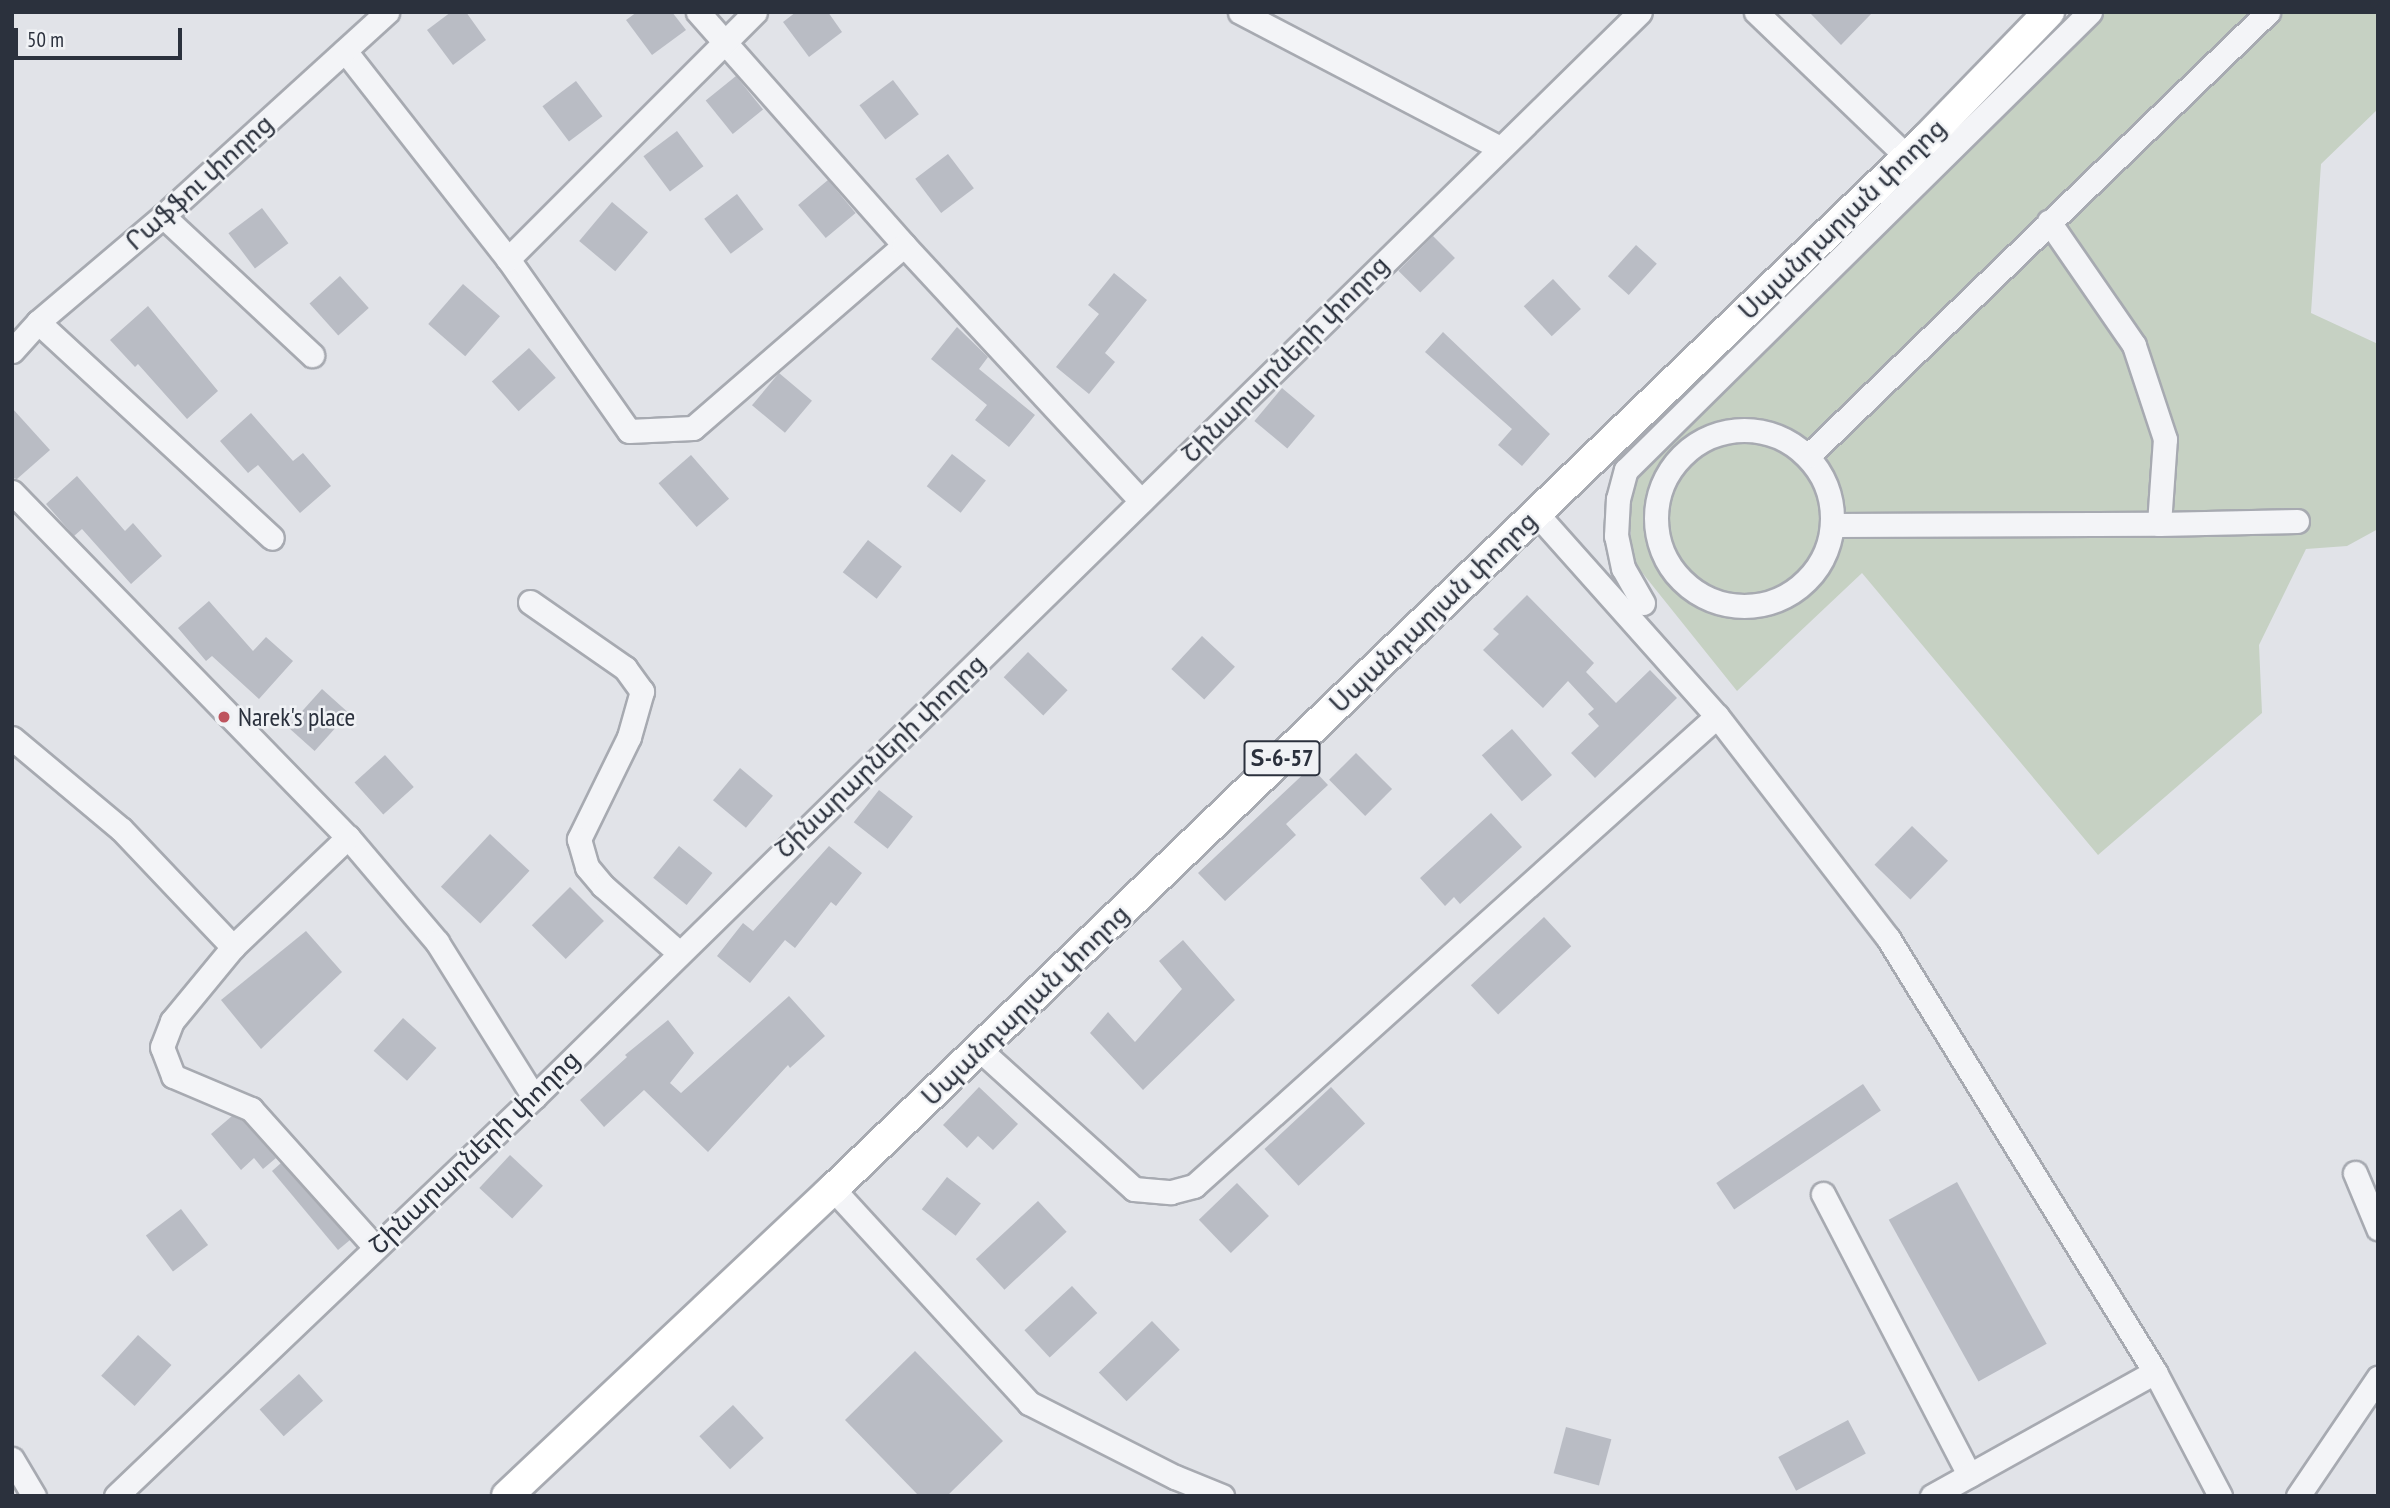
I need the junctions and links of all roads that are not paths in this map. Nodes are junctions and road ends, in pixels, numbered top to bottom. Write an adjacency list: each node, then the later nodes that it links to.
1 (387, 12): 11 (street, Րաֆֆու փողոց)
2 (698, 12): 10 (street)
3 (755, 12): 10 (street)
4 (1240, 12): 12 (street)
5 (1640, 12): 12 (street, Շինարարների փողոց)
6 (1756, 12): 13 (street)
7 (2049, 12): 13 (main road, Սպանդարյան փողոց / Տ-6-57)
8 (2090, 12): 21 (street)
9 (2269, 12): 15 (street)
10 (726, 43): 16 (street); 17 (street)
11 (345, 51): 14 (street, Րաֆֆու փողոց); 17 (street)
12 (1500, 148): 25 (street, Շինարարների փողոց)
13 (1906, 157): 26 (main road, Սպանդարյան փողոց / Տ-6-57)
14 (163, 216): 18 (street, Րաֆֆու փողոց); 20 (street)
15 (2049, 222): 23 (street); 29 (street)
16 (904, 246): 17 (street); 25 (street)
17 (508, 259)
18 (38, 322): 19 (street, Րաֆֆու փողոց); 30 (street)
19 (12, 351)
20 (312, 355)
21 (1678, 414): 22 (street); 32 (street)
22 (1699, 443): 23 (street); 28 (street)
23 (1809, 455): 28 (street)
24 (12, 492): 35 (street)
25 (1141, 501): 37 (street, Շինարարների փողոց)
26 (1536, 513): 33 (street); 38 (main road, Սպանդարյան փողոց / Տ-6-57)
27 (2297, 521): 29 (street)
28 (1834, 524): 29 (street)
29 (2159, 524)
30 (272, 538)
31 (530, 601): 37 (street)
32 (1643, 603)
33 (1717, 716): 38 (street); 45 (street)
34 (12, 738): 36 (street)
35 (348, 837): 36 (street); 39 (street)
36 (233, 947): 44 (street)
37 (677, 952): 39 (street, Շինարարների փողոց)
38 (979, 1049): 41 (main road, Սպանդարյան փողոց / Տ-6-57)
39 (534, 1097): 44 (street, Շինարարների փողոց)
40 (2355, 1173): 43 (street)
41 (833, 1189): 51 (main road, Սպանդարյան փողոց / Տ-6-57); 52 (street)
42 (1823, 1194): 48 (street)
43 (2378, 1228)
44 (375, 1247): 50 (street, Շինարարների փողոց)
45 (2155, 1372): 48 (street); 54 (street)
46 (2378, 1378): 55 (street)
47 (12, 1460): 49 (street)
48 (1969, 1475): 53 (street)
49 (34, 1496)
50 (116, 1496)
51 (507, 1496)
52 (1222, 1496)
53 (1932, 1496)
54 (2220, 1496)
55 (2298, 1496)

